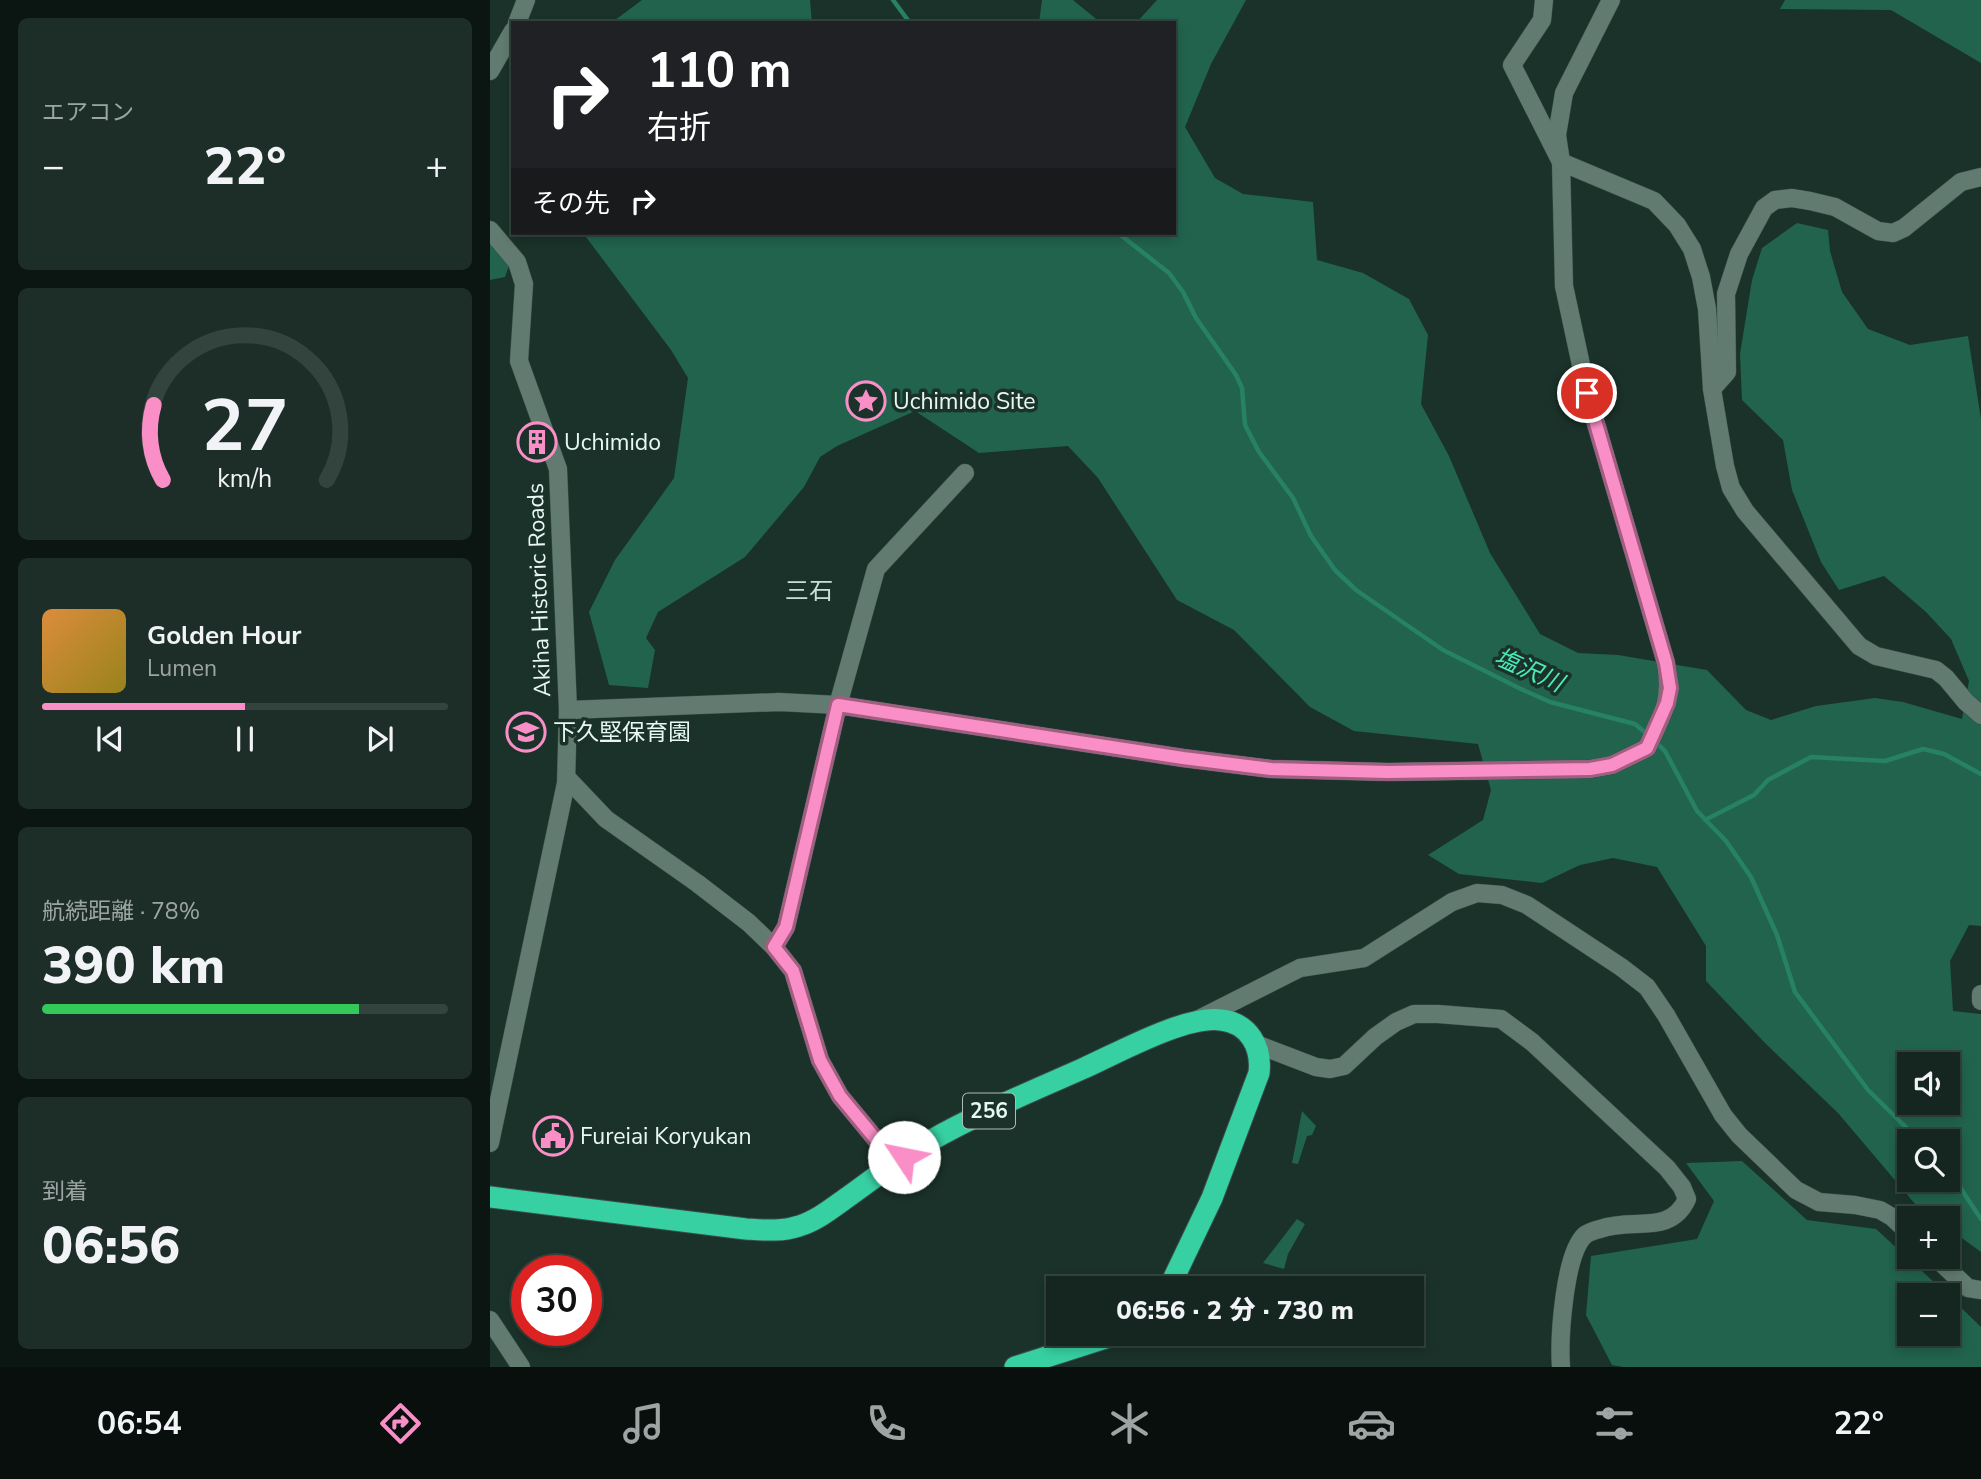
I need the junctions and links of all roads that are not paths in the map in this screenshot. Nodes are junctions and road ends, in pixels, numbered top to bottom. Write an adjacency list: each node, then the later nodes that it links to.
1 (526, 0): 4 (street)
2 (1544, 0): 7 (street)
3 (1611, 0): 7 (street)
4 (518, 21)
5 (511, 34): 6 (street)
6 (490, 71)
7 (1561, 162): 10 (street); 12 (street)
8 (1981, 177): 10 (street)
9 (490, 230): 13 (street, Akiha Historic Roads)
10 (1712, 389): 14 (street)
11 (965, 473): 12 (street)
12 (838, 705): 13 (street); 16 (street)
13 (568, 710): 15 (street, Akiha Historic Roads)
14 (1981, 715)
15 (567, 778): 16 (street); 21 (street, Akiha Historic Roads)
16 (774, 947): 22 (street)
17 (1981, 994): 18 (street)
18 (1981, 1001)
19 (1196, 1021): 20 (highway, 256); 22 (highway, 256); 24 (street)
20 (1256, 1044): 26 (highway); 32 (street)
21 (490, 1143)
22 (904, 1157): 23 (highway, 256)
23 (490, 1197)
24 (1897, 1222)
25 (1948, 1269): 27 (street)
26 (1176, 1276)
27 (1981, 1290)
28 (490, 1320): 30 (street)
29 (1081, 1346): 31 (highway)
30 (521, 1367)
31 (1015, 1367)
32 (1561, 1367)

